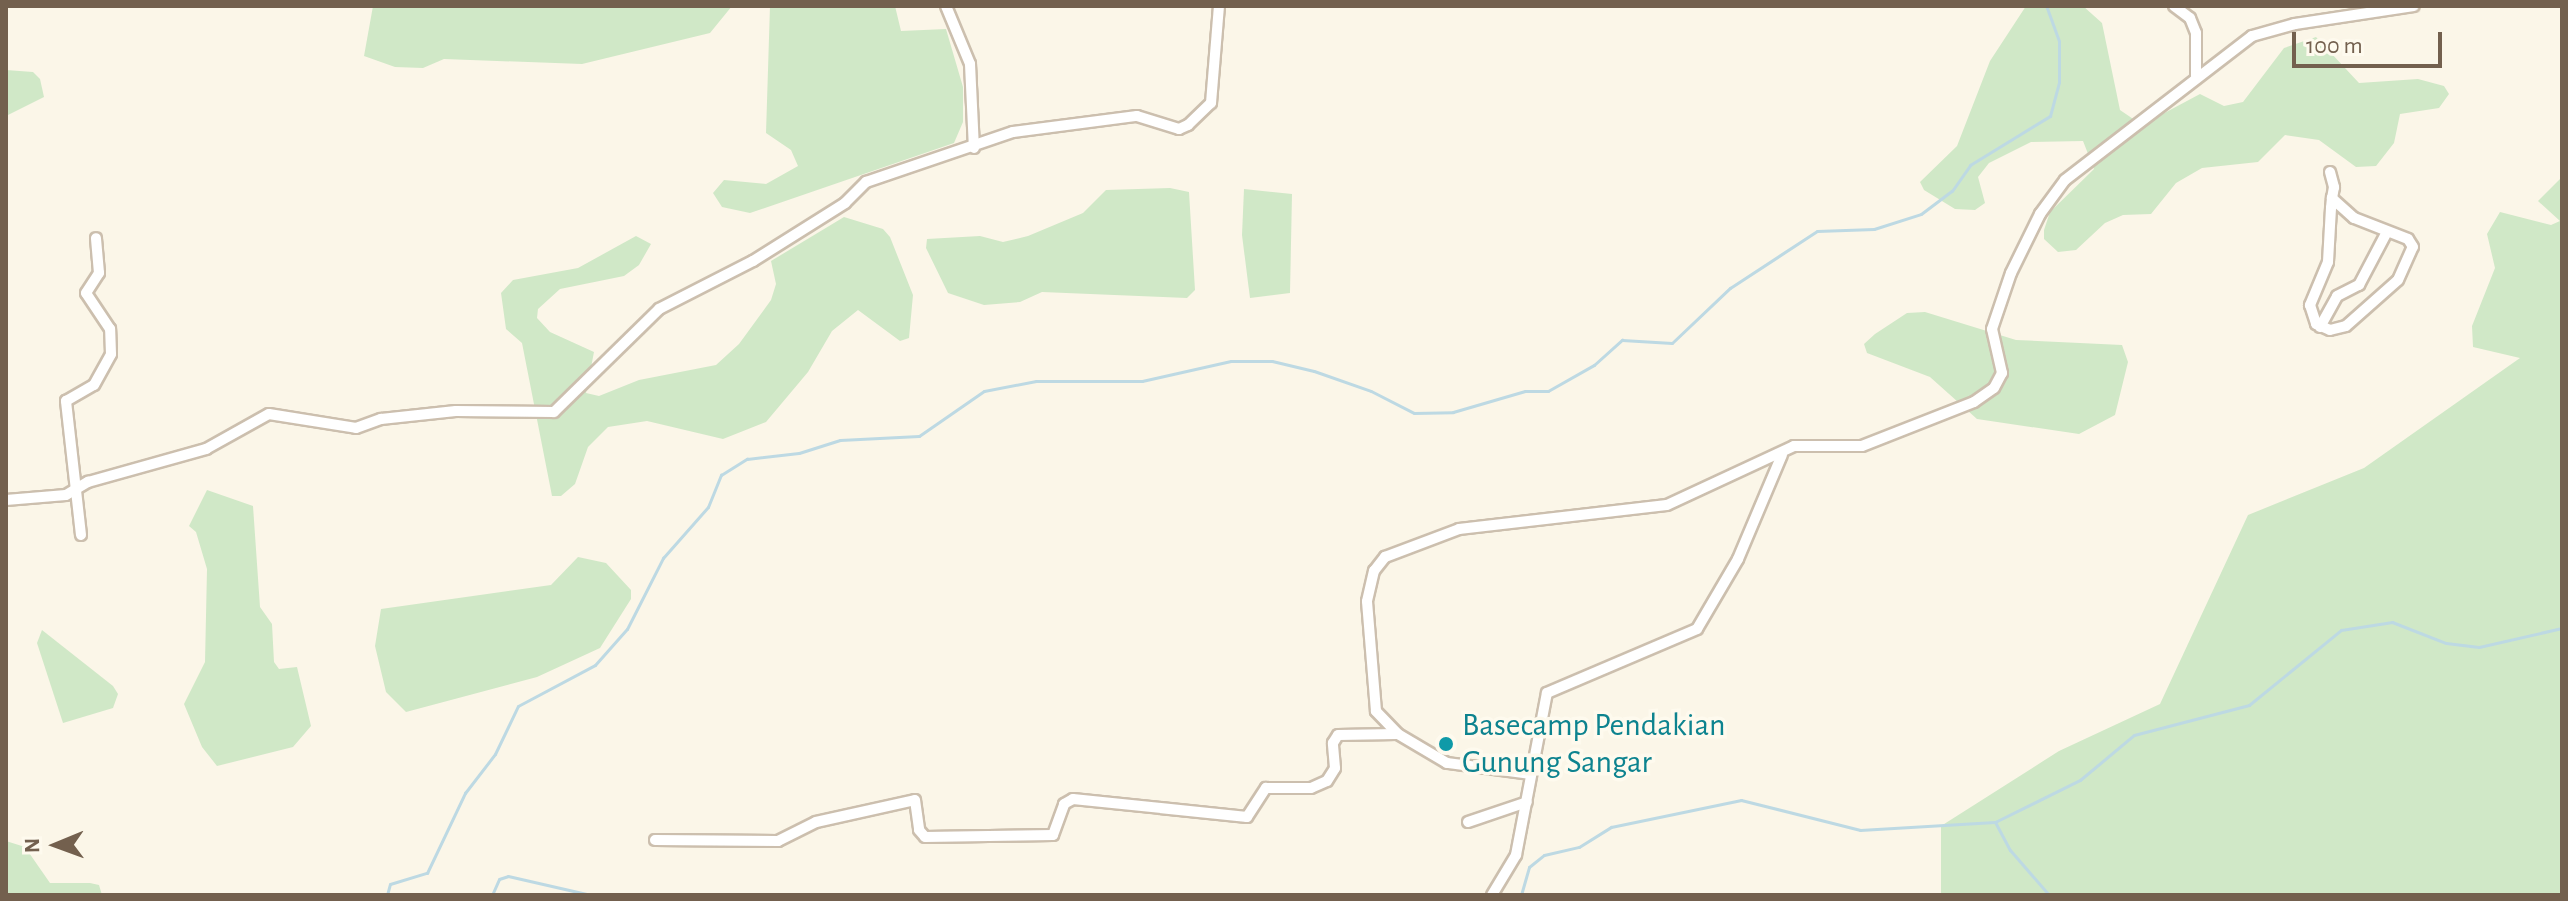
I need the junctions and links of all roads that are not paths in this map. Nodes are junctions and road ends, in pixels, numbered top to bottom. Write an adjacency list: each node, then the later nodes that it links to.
1 (946, 6): 6 (street)
2 (1219, 6): 6 (street)
3 (2174, 6): 5 (street)
4 (2414, 6): 5 (street)
5 (2196, 76): 12 (street)
6 (974, 148): 13 (street)
7 (2330, 172): 8 (street)
8 (2332, 198): 9 (street); 11 (street)
9 (2387, 232): 11 (street); 11 (street)
10 (96, 238): 13 (street)
11 (2320, 327)
12 (1782, 455): 16 (street); 17 (street)
13 (75, 490): 14 (street); 15 (street)
14 (6, 500)
15 (81, 535)
16 (1398, 734): 17 (street); 20 (street)
17 (1531, 774): 18 (street)
18 (1527, 802): 19 (street); 21 (street)
19 (1468, 822)
20 (655, 840)
21 (1492, 895)

